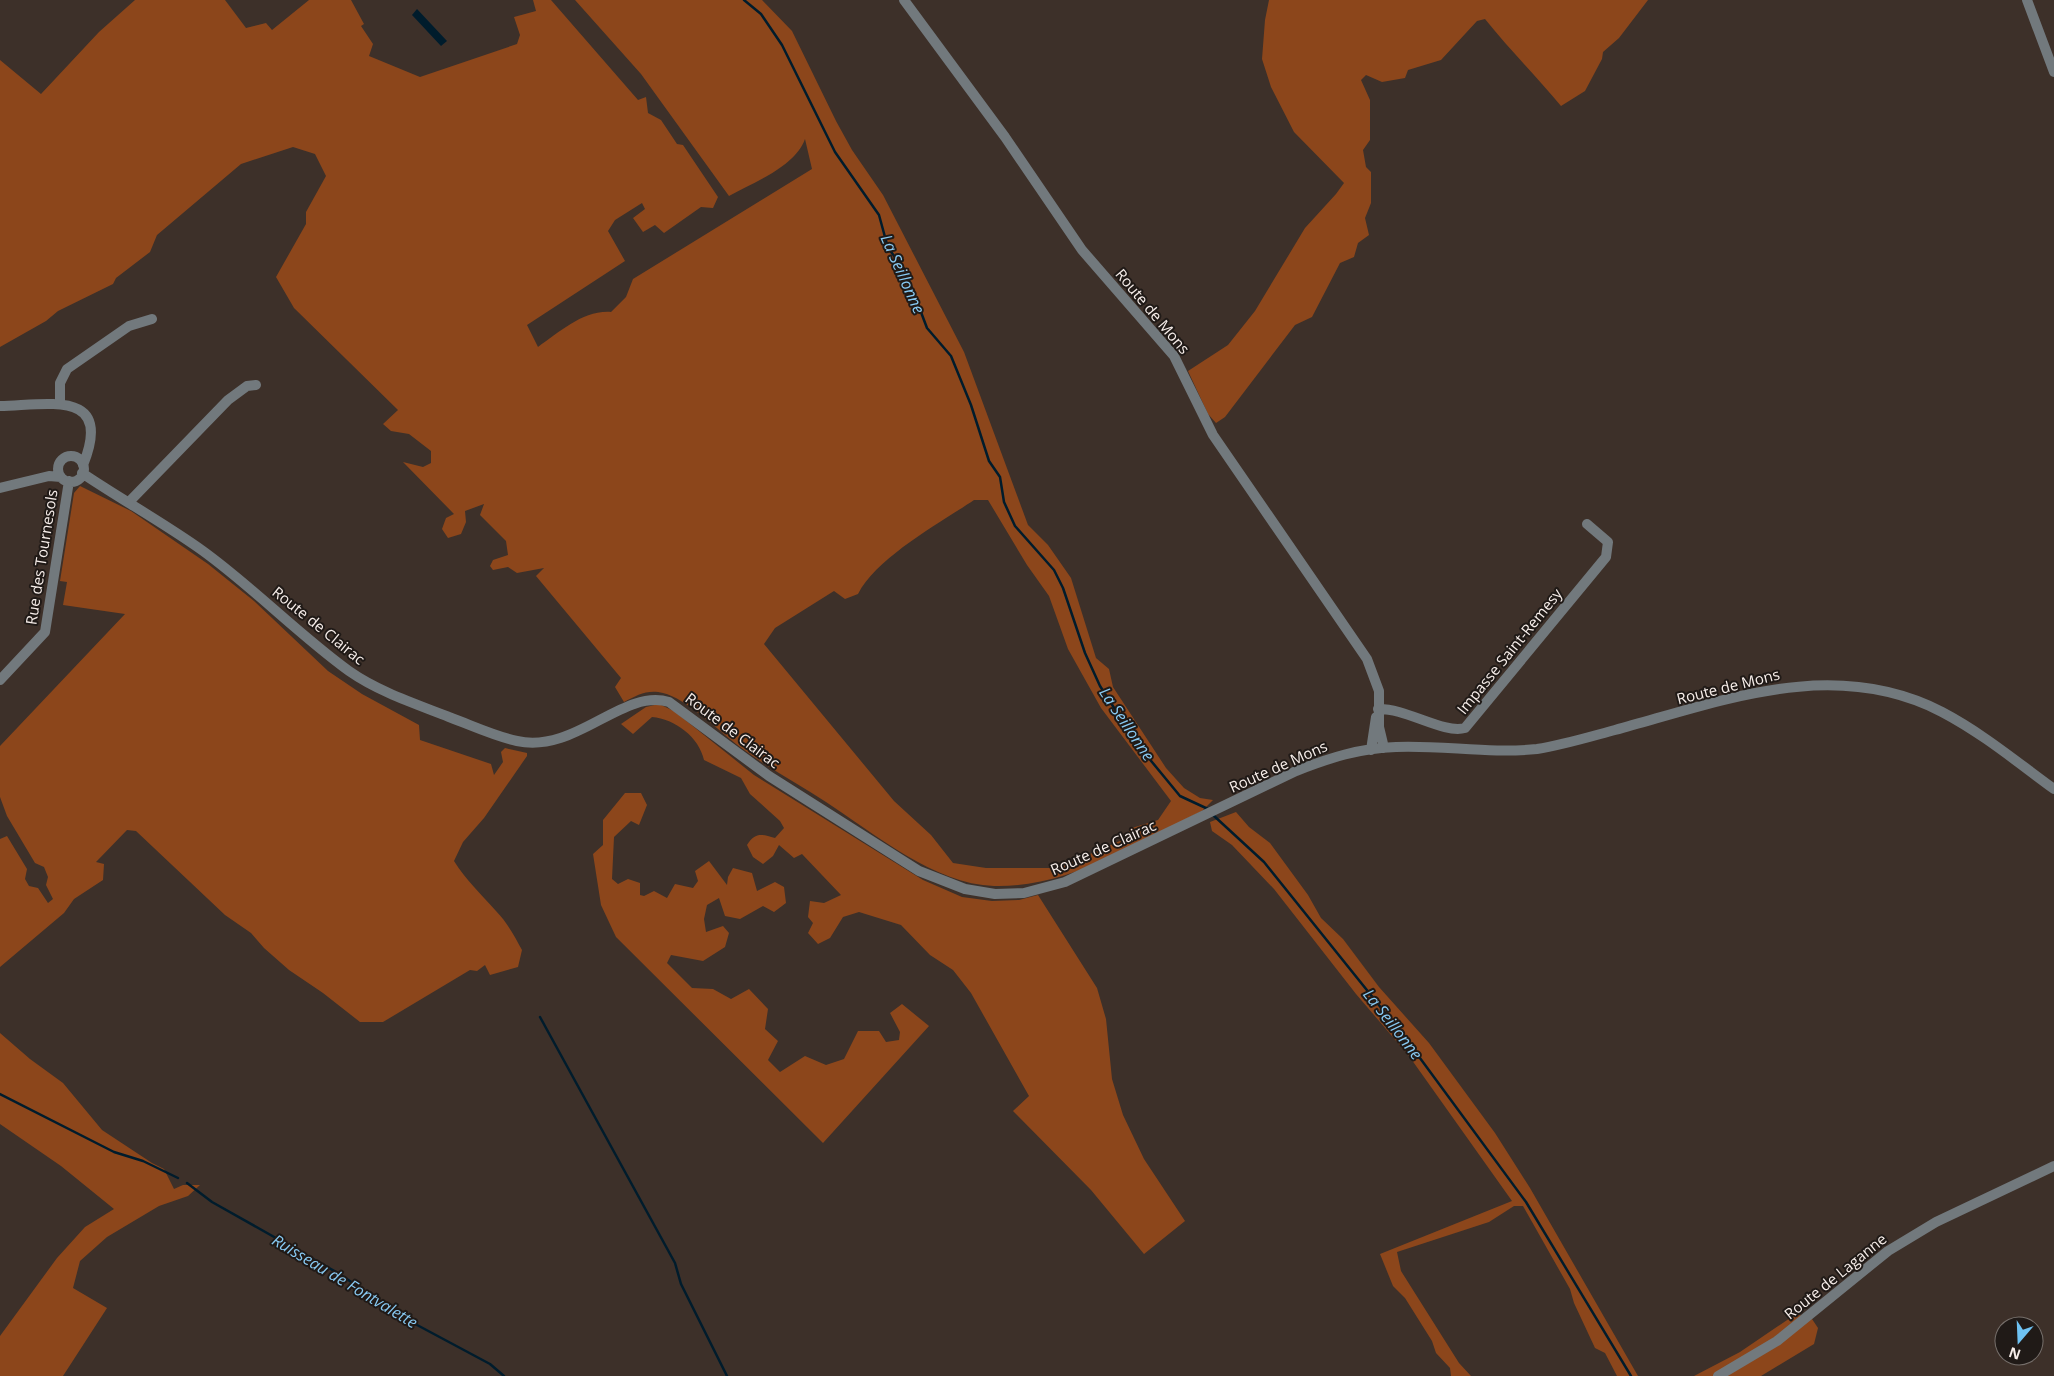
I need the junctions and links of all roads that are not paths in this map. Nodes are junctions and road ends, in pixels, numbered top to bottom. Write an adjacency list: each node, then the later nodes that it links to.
1 (904, 0): 16 (street, Route de Mons)
2 (2027, 0): 3 (street)
3 (2054, 72)
4 (152, 319): 6 (street)
5 (256, 385): 13 (street)
6 (60, 404): 7 (street); 8 (street)
7 (0, 406)
8 (92, 437): 9 (street); 10 (street)
9 (73, 456): 10 (street, Route de Clairac); 11 (street)
10 (83, 469): 11 (street); 13 (street, Route de Clairac)
11 (62, 475): 12 (street); 15 (street, Rue des Tournesols)
12 (0, 488)
13 (129, 502): 20 (street, Route de Clairac)
14 (1587, 524): 16 (street, Impasse Saint-Remesy)
15 (0, 680)
16 (1378, 708): 17 (street, Route de Mons); 18 (street, Route de Mons)
17 (1384, 748): 18 (street, Route de Mons); 19 (street, Route de Mons)
18 (1371, 750): 20 (street, Route de Mons)
19 (2054, 789)
20 (1227, 805)
21 (2054, 1166): 22 (street, Route de Laganne)
22 (1718, 1376)

